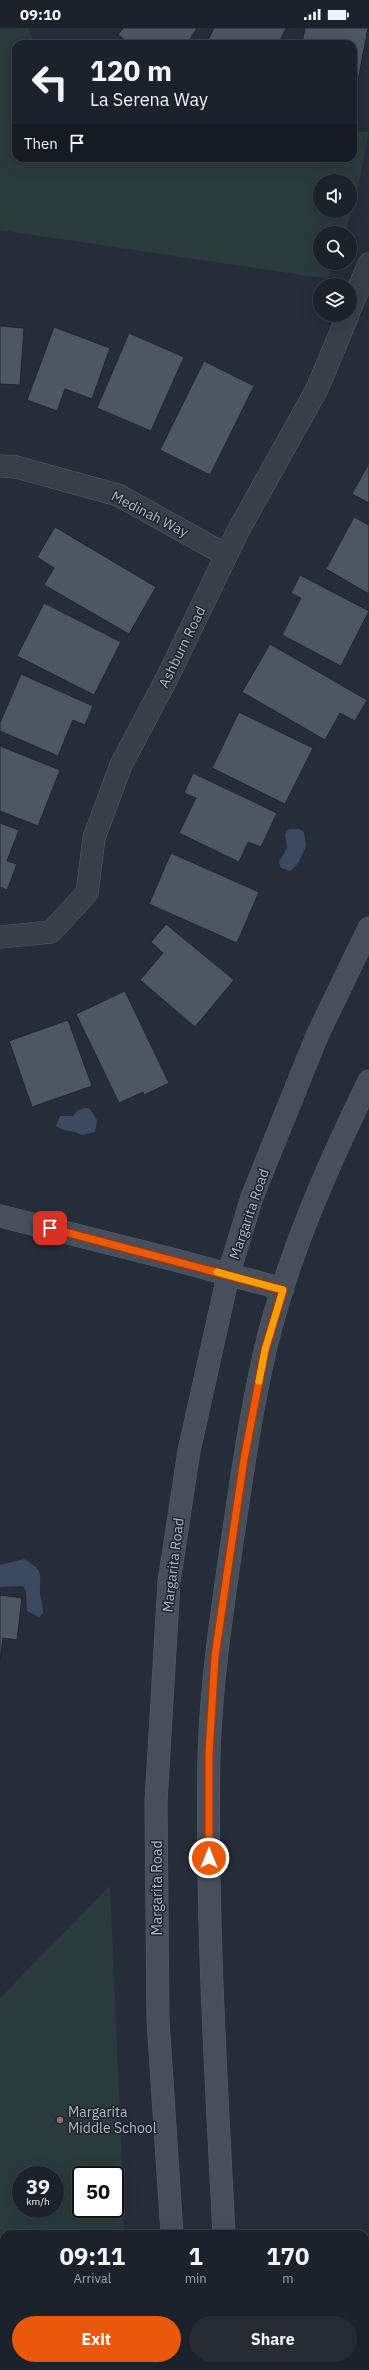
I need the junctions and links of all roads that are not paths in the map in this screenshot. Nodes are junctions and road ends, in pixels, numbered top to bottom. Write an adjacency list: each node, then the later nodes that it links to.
1 (369, 264): 2 (street)
2 (357, 292)
3 (345, 322): 5 (street, Ashburn Road)
4 (0, 466): 5 (street, Medinah Way)
5 (226, 555): 7 (street, Ashburn Road)
6 (369, 928): 10 (main road, Margarita Road)
7 (0, 936)
8 (369, 1081): 11 (main road)
9 (0, 1216): 10 (main road)
10 (228, 1276): 11 (main road); 12 (main road, Margarita Road)
11 (283, 1290): 13 (main road)
12 (172, 2230)
13 (224, 2230)

